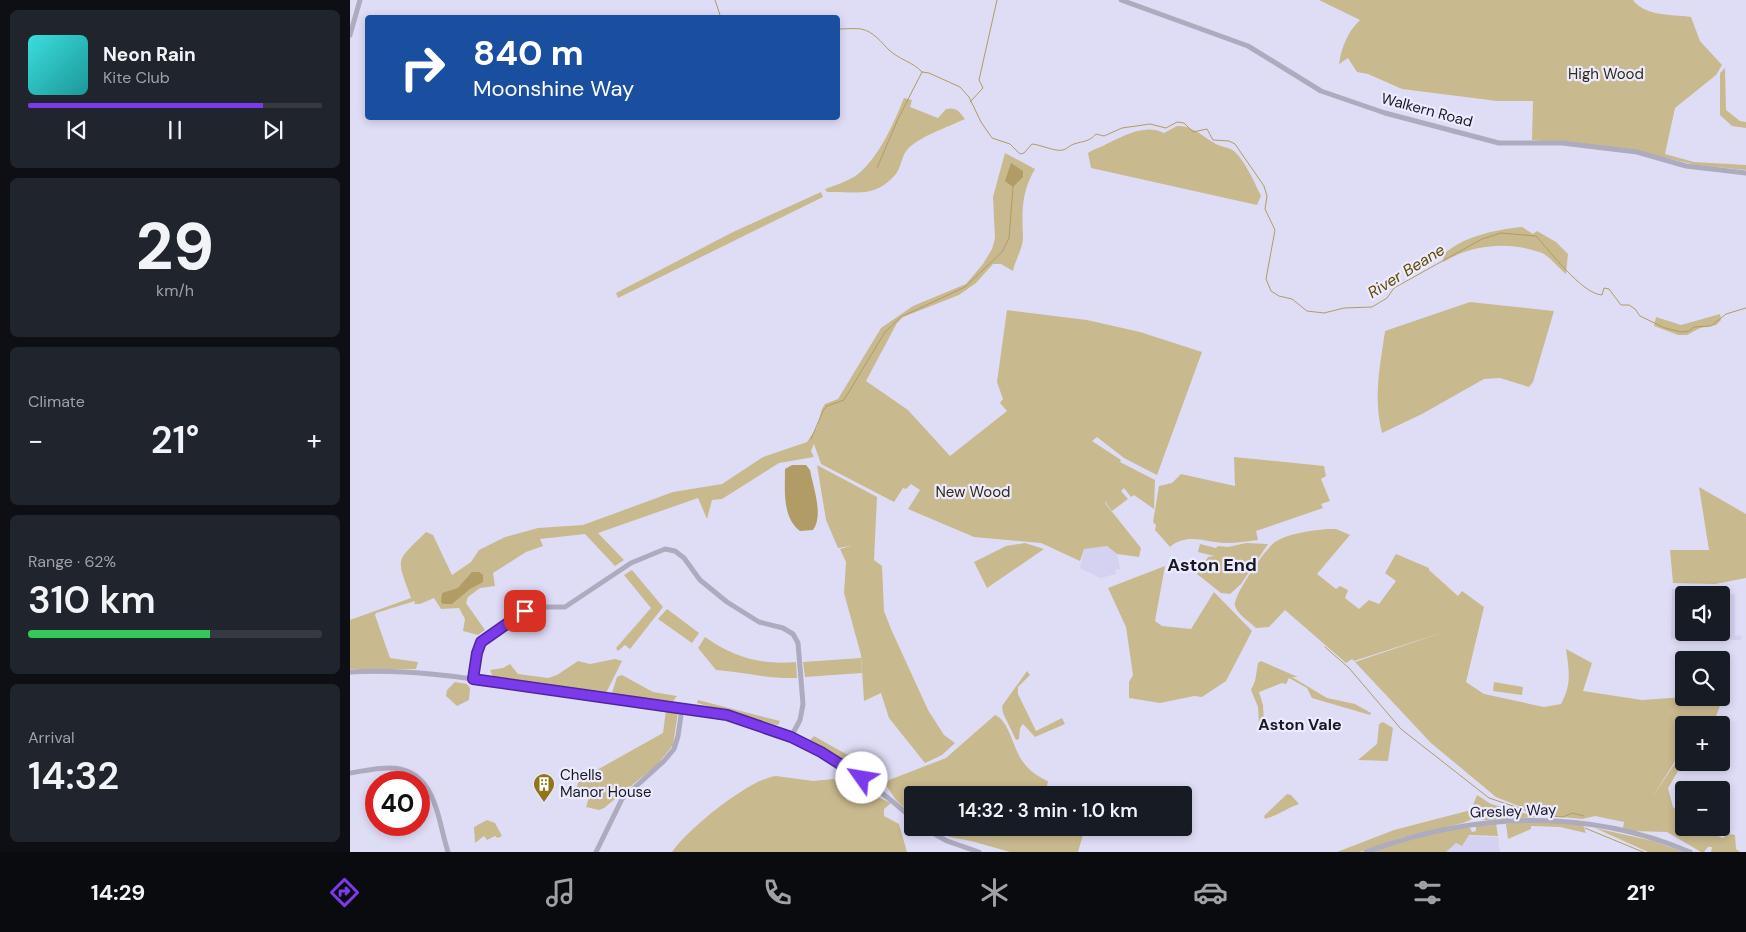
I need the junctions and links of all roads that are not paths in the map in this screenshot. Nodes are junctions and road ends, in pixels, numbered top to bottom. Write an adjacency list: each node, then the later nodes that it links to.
1 (360, 0): 3 (street)
2 (1121, 0): 4 (street, Walkern Road)
3 (350, 35)
4 (1746, 173)
5 (350, 672): 6 (street)
6 (473, 679): 7 (street); 8 (street)
7 (682, 708): 8 (street); 13 (street)
8 (791, 737): 10 (street)
9 (350, 773): 12 (street)
10 (904, 811)
11 (939, 836): 14 (street)
12 (448, 852)
13 (596, 852)
14 (979, 852)
15 (1366, 852): 16 (street, Gresley Way)
16 (1690, 852)

